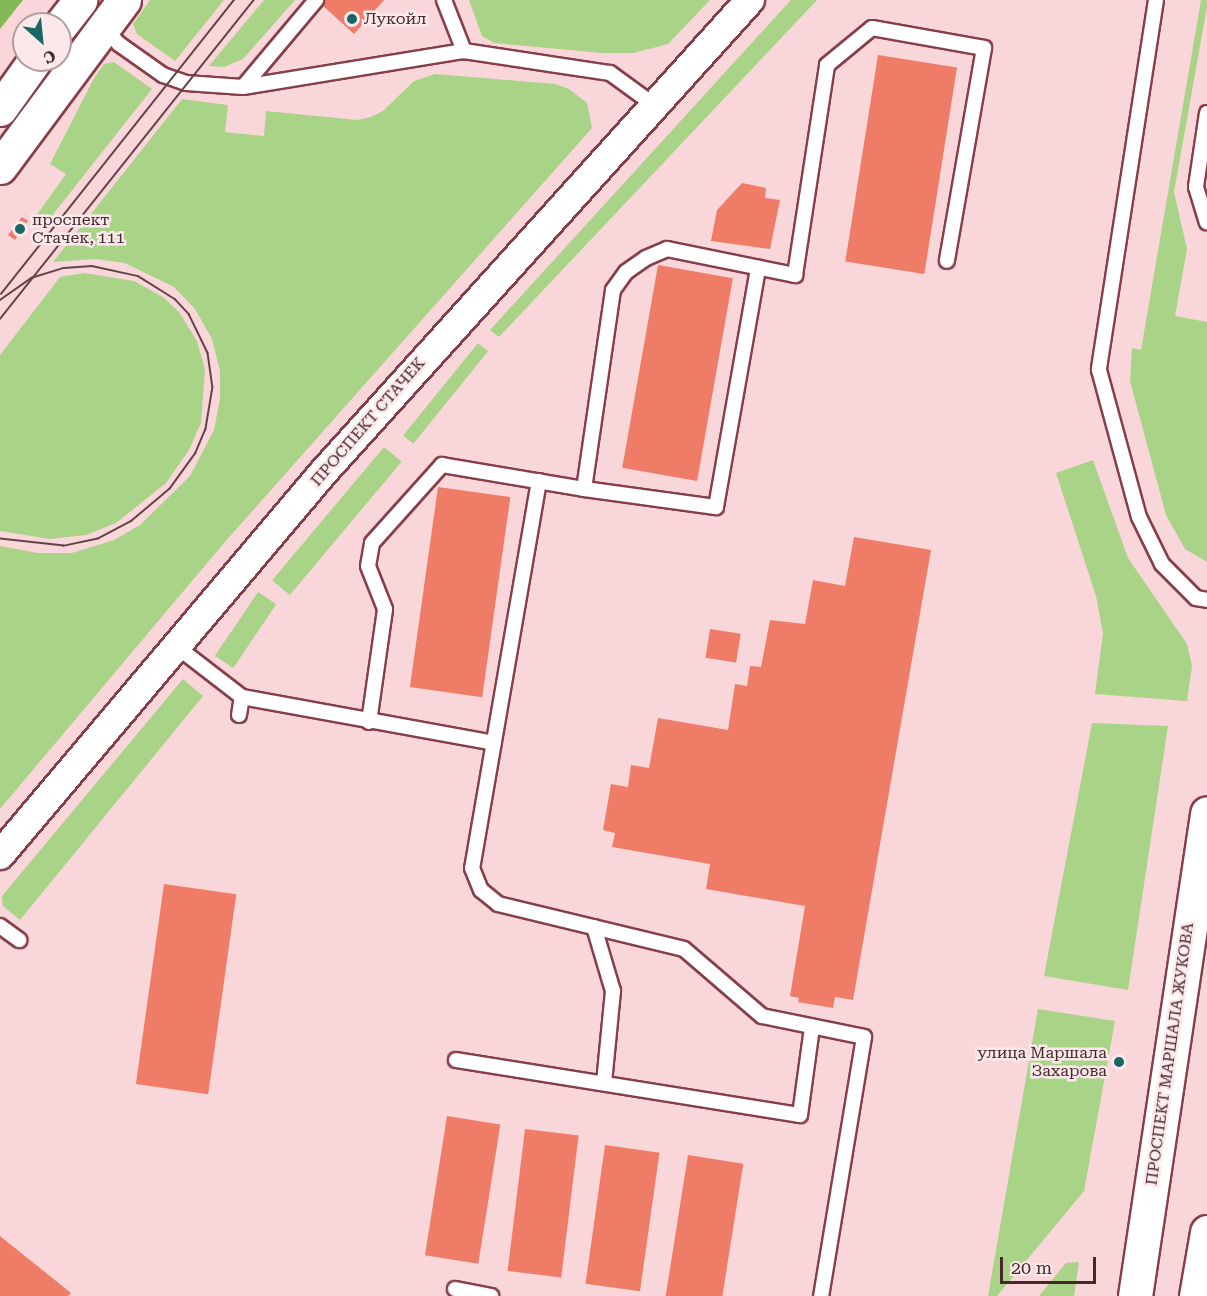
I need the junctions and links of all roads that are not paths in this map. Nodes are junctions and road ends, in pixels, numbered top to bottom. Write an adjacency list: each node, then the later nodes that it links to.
1 (80, 0): 7 (main road)
2 (124, 0): 8 (main road)
3 (316, 0): 11 (lane)
4 (444, 0): 9 (lane)
5 (750, 0): 12 (street, ПРОСПЕКТ СТАЧЕК)
6 (1155, 0): 21 (lane)
7 (71, 12)
8 (103, 27): 11 (lane); 15 (main road)
9 (465, 51): 11 (lane); 12 (lane)
10 (26, 72): 13 (main road)
11 (243, 87)
12 (654, 105): 22 (street, ПРОСПЕКТ СТАЧЕК)
13 (0, 109)
14 (1207, 113): 16 (lane)
15 (0, 167)
16 (1207, 222)
17 (947, 261): 18 (lane)
18 (758, 268): 20 (lane); 20 (lane)
19 (539, 481): 20 (lane); 25 (lane); 26 (lane)
20 (584, 489)
21 (1207, 600)
22 (176, 646): 23 (lane); 28 (street, ПРОСПЕКТ СТАЧЕК)
23 (242, 697): 24 (lane); 25 (lane)
24 (239, 715)
25 (369, 722): 26 (lane)
26 (494, 743): 30 (lane)
27 (1207, 813): 39 (main road, ПРОСПЕКТ МАРШАЛА ЖУКОВА)
28 (0, 855)
29 (0, 926): 31 (lane)
30 (594, 927): 32 (lane); 34 (lane)
31 (19, 940)
32 (812, 1027): 34 (lane); 38 (lane)
33 (456, 1060): 34 (lane)
34 (604, 1083)
35 (1207, 1232): 40 (main road)
36 (456, 1289): 37 (lane)
37 (491, 1296)
38 (821, 1296)
39 (1135, 1296)
40 (1197, 1296)

